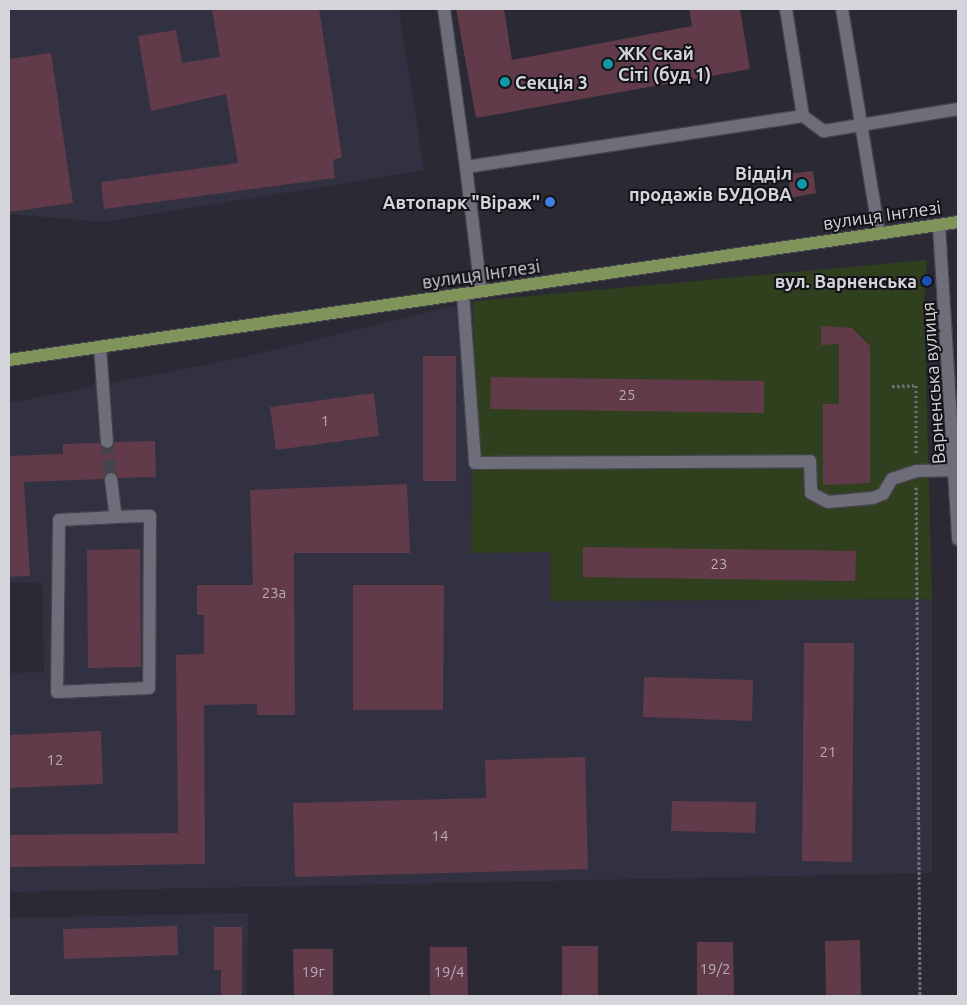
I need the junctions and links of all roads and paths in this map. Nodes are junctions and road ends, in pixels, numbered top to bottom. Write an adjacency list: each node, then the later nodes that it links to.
1 (444, 9): 7 (street)
2 (786, 9): 5 (street)
3 (842, 9): 6 (street)
4 (958, 109): 6 (street)
5 (802, 116): 6 (street); 7 (street)
6 (863, 125): 10 (street)
7 (466, 167): 11 (street)
8 (958, 222): 9 (main road, вулиця Інглезі)
9 (939, 225): 10 (main road, вулиця Інглезі); 17 (street, Варненська вулиця)
10 (879, 234): 11 (main road, вулиця Інглезі)
11 (481, 292): 12 (main road, вулиця Інглезі)
12 (464, 294): 13 (main road, вулиця Інглезі); 18 (street)
13 (100, 347): 14 (main road, вулиця Інглезі); 16 (street)
14 (9, 360)
15 (892, 386): 18 (path)
16 (107, 442)
17 (958, 470): 18 (street); 21 (street, Варненська вулиця)
18 (916, 471): 22 (path)
19 (111, 478): 20 (street)
20 (116, 517): 20 (street)
21 (958, 539)
22 (920, 996)

